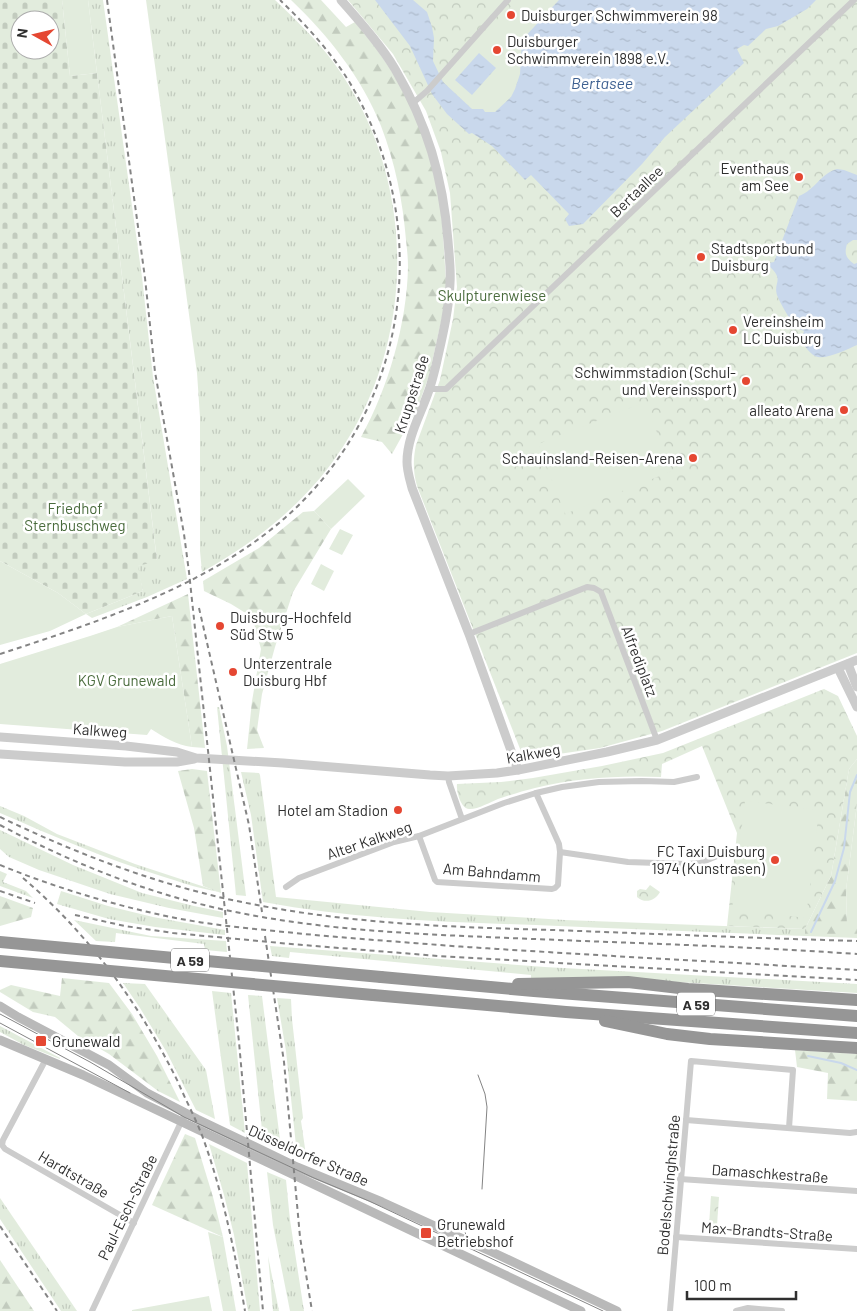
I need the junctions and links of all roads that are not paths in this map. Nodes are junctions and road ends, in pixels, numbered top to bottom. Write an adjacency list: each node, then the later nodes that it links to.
1 (342, 0): 4 (street, Kruppstraße)
2 (508, 0): 4 (street)
3 (854, 0): 5 (street, Bertaallee)
4 (413, 103): 5 (street, Kruppstraße)
5 (429, 389): 6 (street, Kruppstraße)
6 (469, 634): 12 (street, Alfrediplatz); 15 (street, Kruppstraße)
7 (853, 662): 8 (street, Kalkweg); 9 (street)
8 (838, 668): 10 (street); 12 (street, Kalkweg)
9 (857, 687)
10 (857, 707)
11 (0, 737): 14 (street, Kalkweg)
12 (656, 740): 15 (street, Kalkweg)
13 (0, 754): 14 (street, Kalkweg)
14 (196, 758): 16 (street, Kalkweg)
15 (518, 770): 16 (street, Kalkweg)
16 (448, 776): 19 (street)
17 (697, 777): 18 (street)
18 (536, 793): 19 (street, Alter Kalkweg); 21 (street, Am Bahndamm)
19 (462, 820): 20 (street, Alter Kalkweg)
20 (419, 836): 21 (street, Am Bahndamm); 23 (street, Alter Kalkweg)
21 (560, 852): 22 (street)
22 (722, 854)
23 (286, 887)
24 (0, 942): 26 (highway, A 59, bridge)
25 (0, 961): 30 (highway, A 59, bridge)
26 (534, 987): 27 (highway, A 59); 29 (highway, A 59)
27 (857, 1000)
28 (0, 1006): 35 (main road, Düsseldorfer Straße)
29 (857, 1016)
30 (643, 1024): 31 (highway, A 59); 33 (highway)
31 (857, 1033)
32 (1, 1040): 34 (main road, Düsseldorfer Straße)
33 (857, 1048)
34 (46, 1059): 35 (main road, Düsseldorfer Straße); 41 (street, Hardtstraße)
35 (183, 1118): 41 (street, Paul-Esch-Straße); 46 (main road, Düsseldorfer Straße); 47 (main road, Düsseldorfer Straße)
36 (686, 1120): 37 (street); 37 (street, Bodelschwinghstraße); 39 (street, Bodelschwinghstraße)
37 (789, 1128): 38 (street)
38 (857, 1132)
39 (680, 1179): 40 (street, Damaschkestraße); 42 (street, Bodelschwinghstraße)
40 (857, 1191)
41 (134, 1223): 45 (street, Paul-Esch-Straße)
42 (676, 1237): 43 (street, Max-Brandts-Straße); 48 (street, Bodelschwinghstraße)
43 (857, 1249)
44 (760, 1310): 49 (street); 50 (street)
45 (92, 1311)
46 (581, 1311)
47 (617, 1311)
48 (670, 1311)
49 (736, 1311)
50 (782, 1311)

